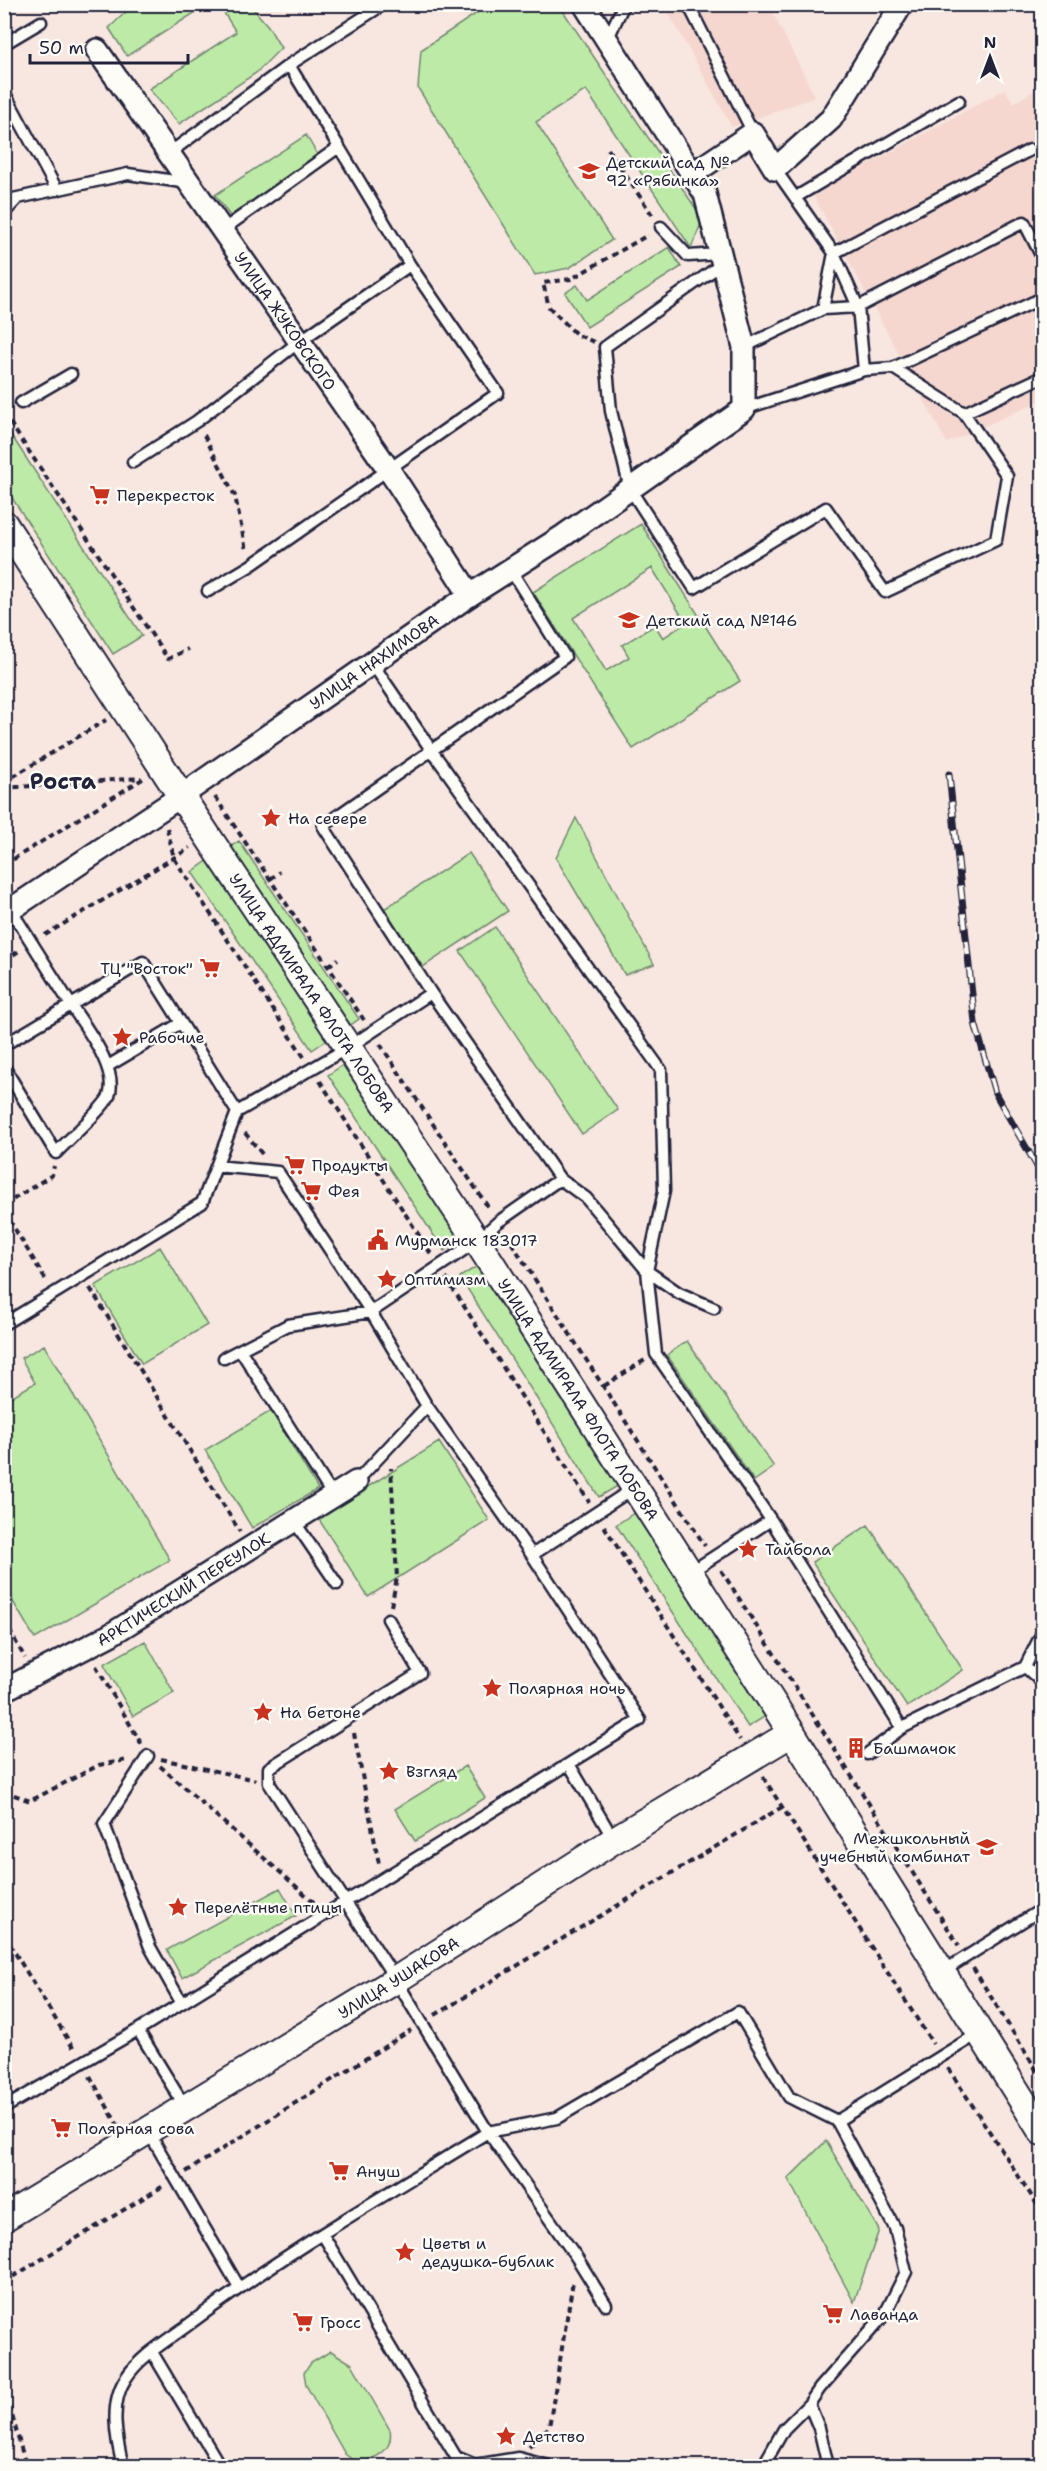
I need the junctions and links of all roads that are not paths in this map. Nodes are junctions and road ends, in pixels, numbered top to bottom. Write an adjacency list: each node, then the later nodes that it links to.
1 (384, 4): 10 (lane)
2 (584, 4): 7 (street)
3 (624, 4): 7 (lane)
4 (688, 4): 13 (lane)
5 (902, 4): 17 (street)
6 (41, 22): 8 (lane)
7 (607, 41): 18 (street)
8 (4, 44)
9 (97, 50): 16 (street, УЛИЦА ЖУКОВСКОГО)
10 (289, 64): 14 (lane); 16 (lane)
11 (4, 92): 20 (lane)
12 (959, 101): 21 (lane)
13 (753, 133): 17 (street); 18 (street)
14 (339, 147): 26 (lane); 30 (lane)
15 (1030, 150): 27 (lane)
16 (168, 154): 19 (street, УЛИЦА ЖУКОВСКОГО)
17 (775, 169): 21 (lane)
18 (693, 174): 29 (street)
19 (188, 183): 20 (lane); 26 (street, УЛИЦА ЖУКОВСКОГО)
20 (57, 190): 22 (lane)
21 (796, 197): 27 (lane)
22 (18, 198): 23 (lane); 24 (lane)
23 (4, 201)
24 (4, 213)
25 (661, 227): 29 (lane)
26 (221, 231): 34 (street, УЛИЦА ЖУКОВСКОГО)
27 (834, 254): 32 (lane); 33 (lane)
28 (1042, 257): 32 (lane)
29 (721, 259): 35 (street); 45 (lane)
30 (410, 265): 34 (lane); 44 (lane)
31 (1042, 298): 36 (lane)
32 (858, 307): 33 (lane); 37 (lane)
33 (823, 309): 35 (lane)
34 (300, 341): 43 (lane); 44 (street, УЛИЦА ЖУКОВСКОГО)
35 (744, 347): 41 (street)
36 (893, 368): 37 (lane); 42 (lane)
37 (864, 370): 41 (lane)
38 (71, 374): 40 (lane)
39 (1042, 377): 42 (lane)
40 (21, 403)
41 (744, 409): 45 (street, УЛИЦА НАХИМОВА)
42 (964, 413): 45 (lane)
43 (133, 462)
44 (389, 470): 48 (lane); 49 (street, УЛИЦА ЖУКОВСКОГО)
45 (630, 489): 47 (street, УЛИЦА НАХИМОВА)
46 (4, 524): 52 (street, УЛИЦА АДМИРАЛА ФЛОТА ЛОБОВА)
47 (510, 569): 49 (street, УЛИЦА НАХИМОВА); 51 (lane)
48 (208, 591)
49 (470, 595): 50 (street, УЛИЦА НАХИМОВА)
50 (372, 663): 51 (lane); 52 (street, УЛИЦА НАХИМОВА)
51 (432, 751): 54 (lane); 65 (lane)
52 (172, 803): 53 (street, УЛИЦА НАХИМОВА); 58 (street, УЛИЦА АДМИРАЛА ФЛОТА ЛОБОВА)
53 (8, 912): 55 (lane)
54 (431, 993): 58 (lane); 63 (lane)
55 (71, 1005): 56 (lane); 57 (lane); 59 (lane)
56 (181, 1023): 59 (lane); 61 (lane)
57 (4, 1045)
58 (349, 1047): 61 (lane); 64 (street, УЛИЦА АДМИРАЛА ФЛОТА ЛОБОВА)
59 (108, 1066): 60 (lane)
60 (4, 1067)
61 (235, 1116): 62 (lane)
62 (216, 1166): 67 (lane); 68 (lane)
63 (560, 1179): 64 (lane); 65 (lane)
64 (477, 1241): 67 (lane); 73 (street, УЛИЦА АДМИРАЛА ФЛОТА ЛОБОВА)
65 (647, 1271): 66 (lane); 75 (lane)
66 (714, 1308)
67 (371, 1312): 69 (lane); 71 (lane)
68 (4, 1324)
69 (241, 1351): 70 (lane); 74 (lane)
70 (224, 1358)
71 (428, 1406): 72 (lane); 77 (lane)
72 (356, 1482): 74 (street, АРКТИЧЕСКИЙ ПЕРЕУЛОК)
73 (634, 1488): 77 (lane); 78 (street, УЛИЦА АДМИРАЛА ФЛОТА ЛОБОВА)
74 (333, 1496): 76 (street, АРКТИЧЕСКИЙ ПЕРЕУЛОК)
75 (771, 1520): 78 (lane); 85 (lane)
76 (294, 1521): 79 (lane); 84 (street, АРКТИЧЕСКИЙ ПЕРЕУЛОК)
77 (532, 1555): 89 (lane)
78 (689, 1573): 86 (street, УЛИЦА АДМИРАЛА ФЛОТА ЛОБОВА)
79 (337, 1584)
80 (388, 1619): 91 (lane)
81 (1042, 1634): 82 (lane)
82 (1025, 1667): 83 (lane); 85 (lane)
83 (1042, 1682)
84 (4, 1690)
85 (902, 1728): 87 (lane)
86 (792, 1733): 90 (street, УЛИЦА УШАКОВА); 93 (street, УЛИЦА АДМИРАЛА ФЛОТА ЛОБОВА)
87 (867, 1754)
88 (148, 1756): 95 (lane)
89 (569, 1764): 90 (lane); 91 (lane)
90 (614, 1840): 94 (street, УЛИЦА УШАКОВА)
91 (346, 1901): 94 (lane); 95 (lane)
92 (1042, 1909): 93 (lane)
93 (942, 1972): 97 (street, УЛИЦА АДМИРАЛА ФЛОТА ЛОБОВА)
94 (396, 1980): 98 (street, УЛИЦА УШАКОВА); 102 (lane)
95 (181, 2002): 96 (lane)
96 (138, 2030): 98 (lane); 99 (lane)
97 (979, 2033): 100 (lane); 101 (street, УЛИЦА АДМИРАЛА ФЛОТА ЛОБОВА)
98 (186, 2107): 103 (street, УЛИЦА УШАКОВА)
99 (4, 2108)
100 (837, 2121): 102 (lane); 109 (lane)
101 (1040, 2124)
102 (488, 2132): 105 (lane); 107 (lane)
103 (138, 2137): 104 (street, УЛИЦА УШАКОВА); 106 (lane)
104 (4, 2218)
105 (322, 2235): 106 (lane); 112 (lane)
106 (238, 2287): 108 (lane)
107 (606, 2305)
108 (152, 2352): 110 (lane); 111 (lane)
109 (809, 2404): 113 (lane); 114 (lane)
110 (123, 2466)
111 (220, 2466)
112 (549, 2466)
113 (763, 2466)
114 (825, 2466)

